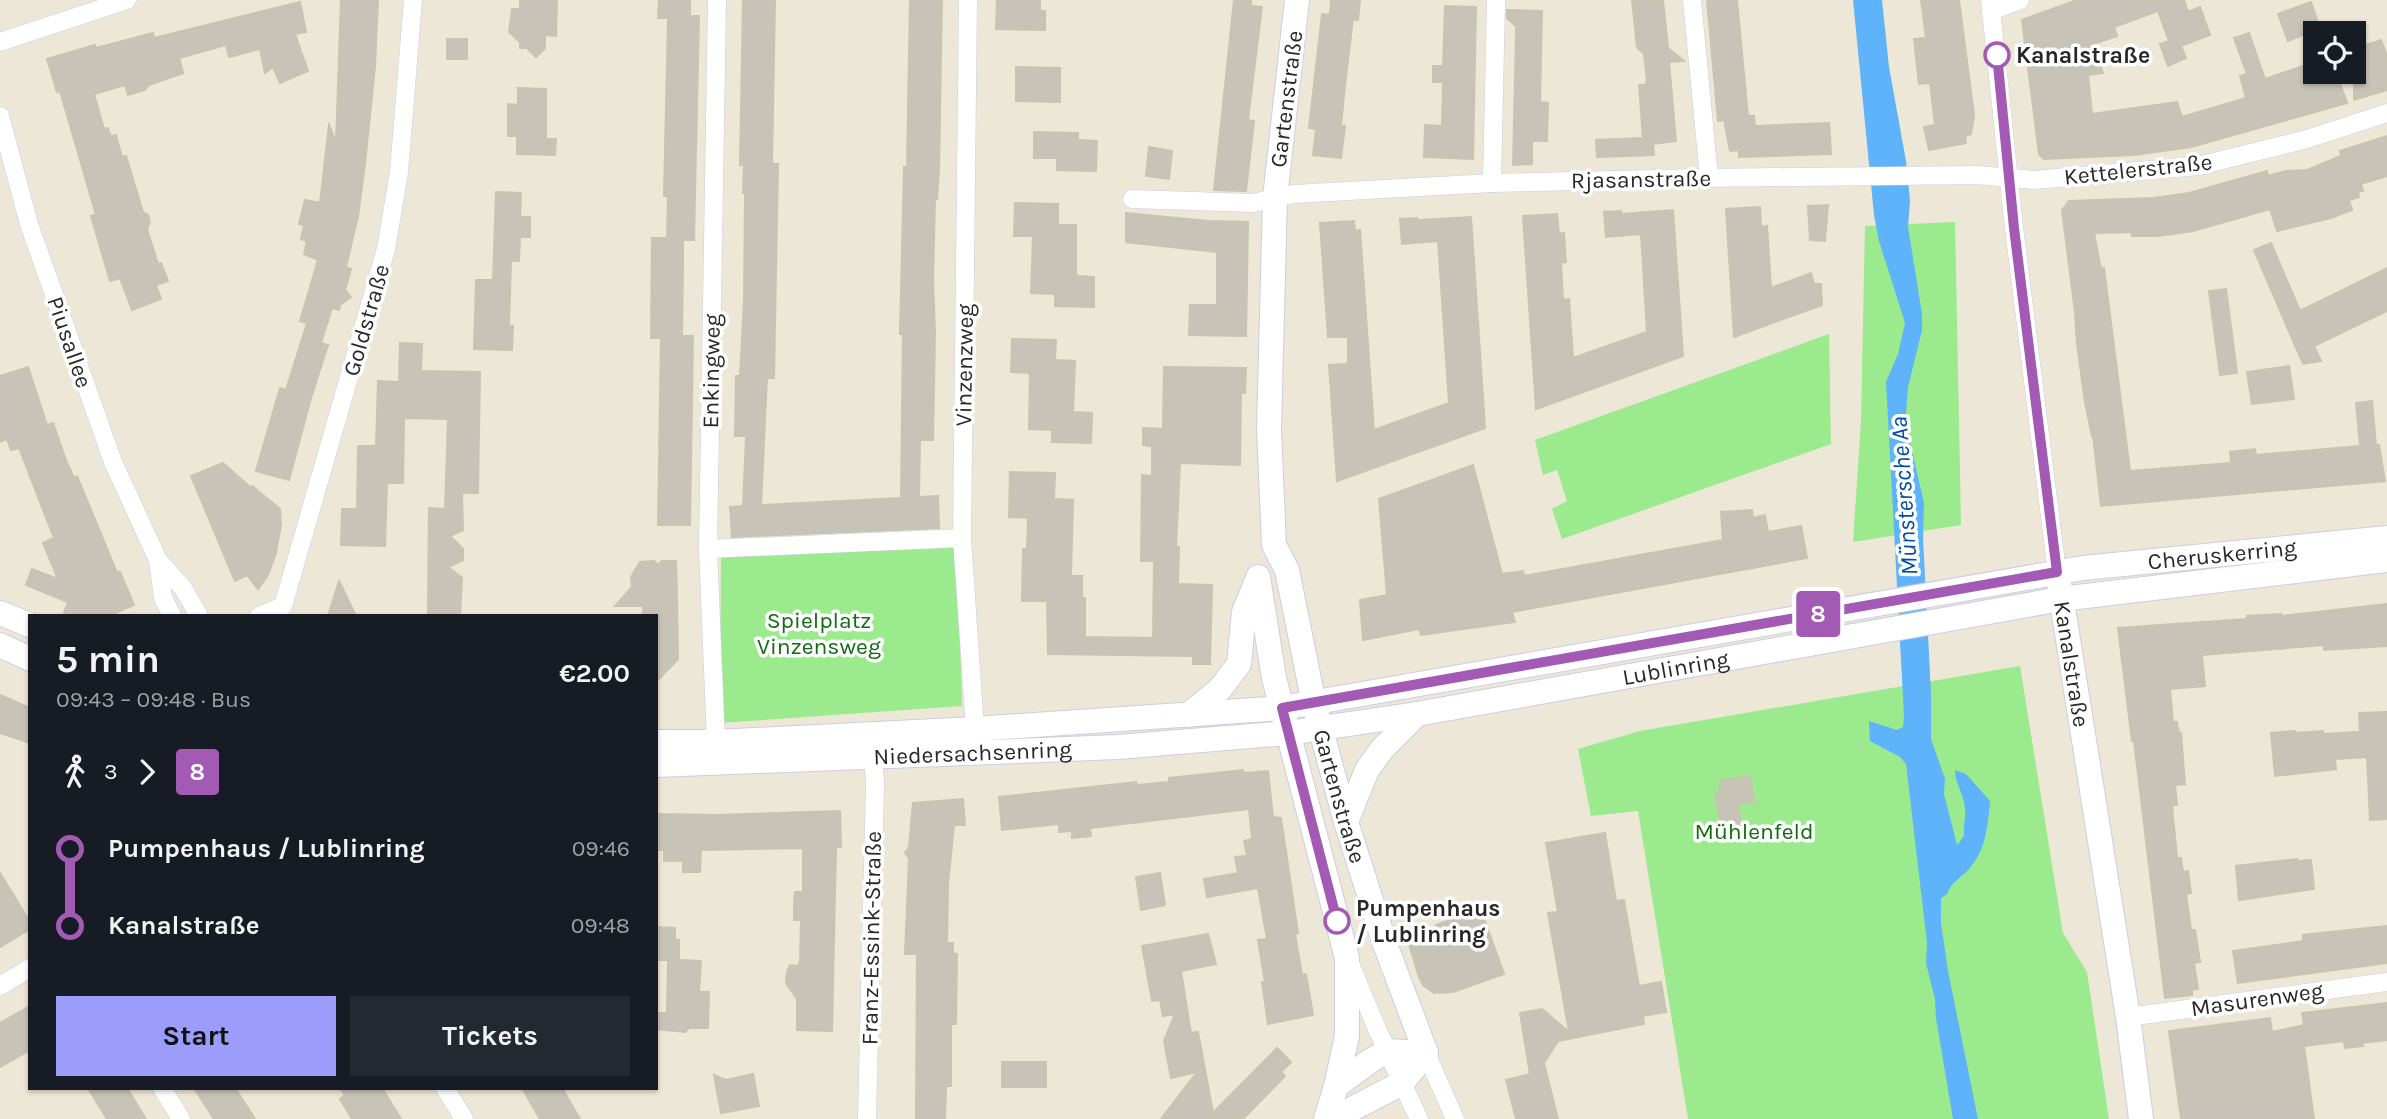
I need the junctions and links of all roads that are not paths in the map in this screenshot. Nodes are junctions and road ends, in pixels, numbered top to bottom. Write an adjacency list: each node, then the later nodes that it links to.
1 (127, 0): 10 (street)
2 (413, 0): 30 (street, Goldstraße)
3 (718, 0): 21 (street, Enkingweg)
4 (968, 0): 18 (street, Vinzenzweg)
5 (1297, 0): 16 (main road, Gartenstraße)
6 (1496, 0): 15 (street)
7 (1692, 0): 13 (street)
8 (2020, 0): 9 (street)
9 (1990, 5): 14 (street, Kanalstraße)
10 (0, 42)
11 (2387, 113): 14 (street, Kettelerstraße)
12 (0, 117): 23 (street, Piusallee)
13 (1709, 178): 14 (street, Rjasanstraße); 15 (street, Rjasanstraße)
14 (2009, 178): 24 (street, Kanalstraße)
15 (1492, 183): 16 (street, Rjasanstraße)
16 (1275, 198): 17 (street, Gartenstraße); 20 (main road, Gartenstraße)
17 (1132, 199)
18 (961, 538): 21 (street); 38 (street, Vinzenzweg)
19 (2387, 538): 24 (main road, Cheruskerring)
20 (1273, 545): 25 (main road, Gartenstraße); 34 (main road, Gartenstraße)
21 (708, 549): 42 (street, Enkingweg)
22 (2387, 560): 26 (main road, Cheruskerring)
23 (158, 561): 28 (street, Piusallee); 29 (street, Piusallee)
24 (2057, 572): 26 (main road, Kanalstraße); 34 (main road, Lublinring)
25 (1258, 577): 35 (main road, Gartenstraße); 37 (main road)
26 (2061, 598): 36 (main road, Lublinring); 50 (main road, Kanalstraße)
27 (0, 613): 31 (main road)
28 (171, 614)
29 (198, 614)
30 (264, 614)
31 (28, 624)
32 (0, 645): 33 (main road)
33 (28, 658)
34 (1314, 704): 35 (main road, Lublinring); 39 (main road, Gartenstraße)
35 (1282, 708): 37 (main road, Niedersachsenring); 40 (main road, Gartenstraße)
36 (1417, 714): 39 (main road, Lublinring); 45 (main road)
37 (1188, 715): 38 (main road, Niedersachsenring)
38 (975, 729): 42 (main road, Niedersachsenring)
39 (1320, 729): 40 (main road, Lublinring); 45 (main road, Gartenstraße)
40 (1288, 733): 43 (main road, Niedersachsenring); 46 (main road, Gartenstraße)
41 (658, 742): 42 (main road, Niedersachsenring)
42 (716, 742)
43 (873, 756): 44 (main road, Niedersachsenring); 59 (street, Franz-Essink-Straße)
44 (658, 765)
45 (1346, 822): 52 (main road, Gartenstraße)
46 (1347, 958): 51 (street, Gartenstraße); 54 (main road, Gartenstraße)
47 (28, 969): 49 (street)
48 (2387, 982): 50 (street, Masurenweg)
49 (0, 986)
50 (2128, 1017): 64 (main road, Kanalstraße)
51 (1387, 1051): 52 (main road); 53 (street, Gartenstraße); 54 (main road)
52 (1426, 1053): 53 (main road); 63 (street, Gartenstraße)
53 (1402, 1083): 61 (main road); 62 (street, Gartenstraße)
54 (1336, 1086): 60 (main road, Gartenstraße)
55 (163, 1090): 57 (street)
56 (446, 1090): 58 (street)
57 (181, 1119)
58 (464, 1119)
59 (867, 1119)
60 (1326, 1119)
61 (1333, 1119)
62 (1419, 1119)
63 (1455, 1119)
64 (2141, 1119)

